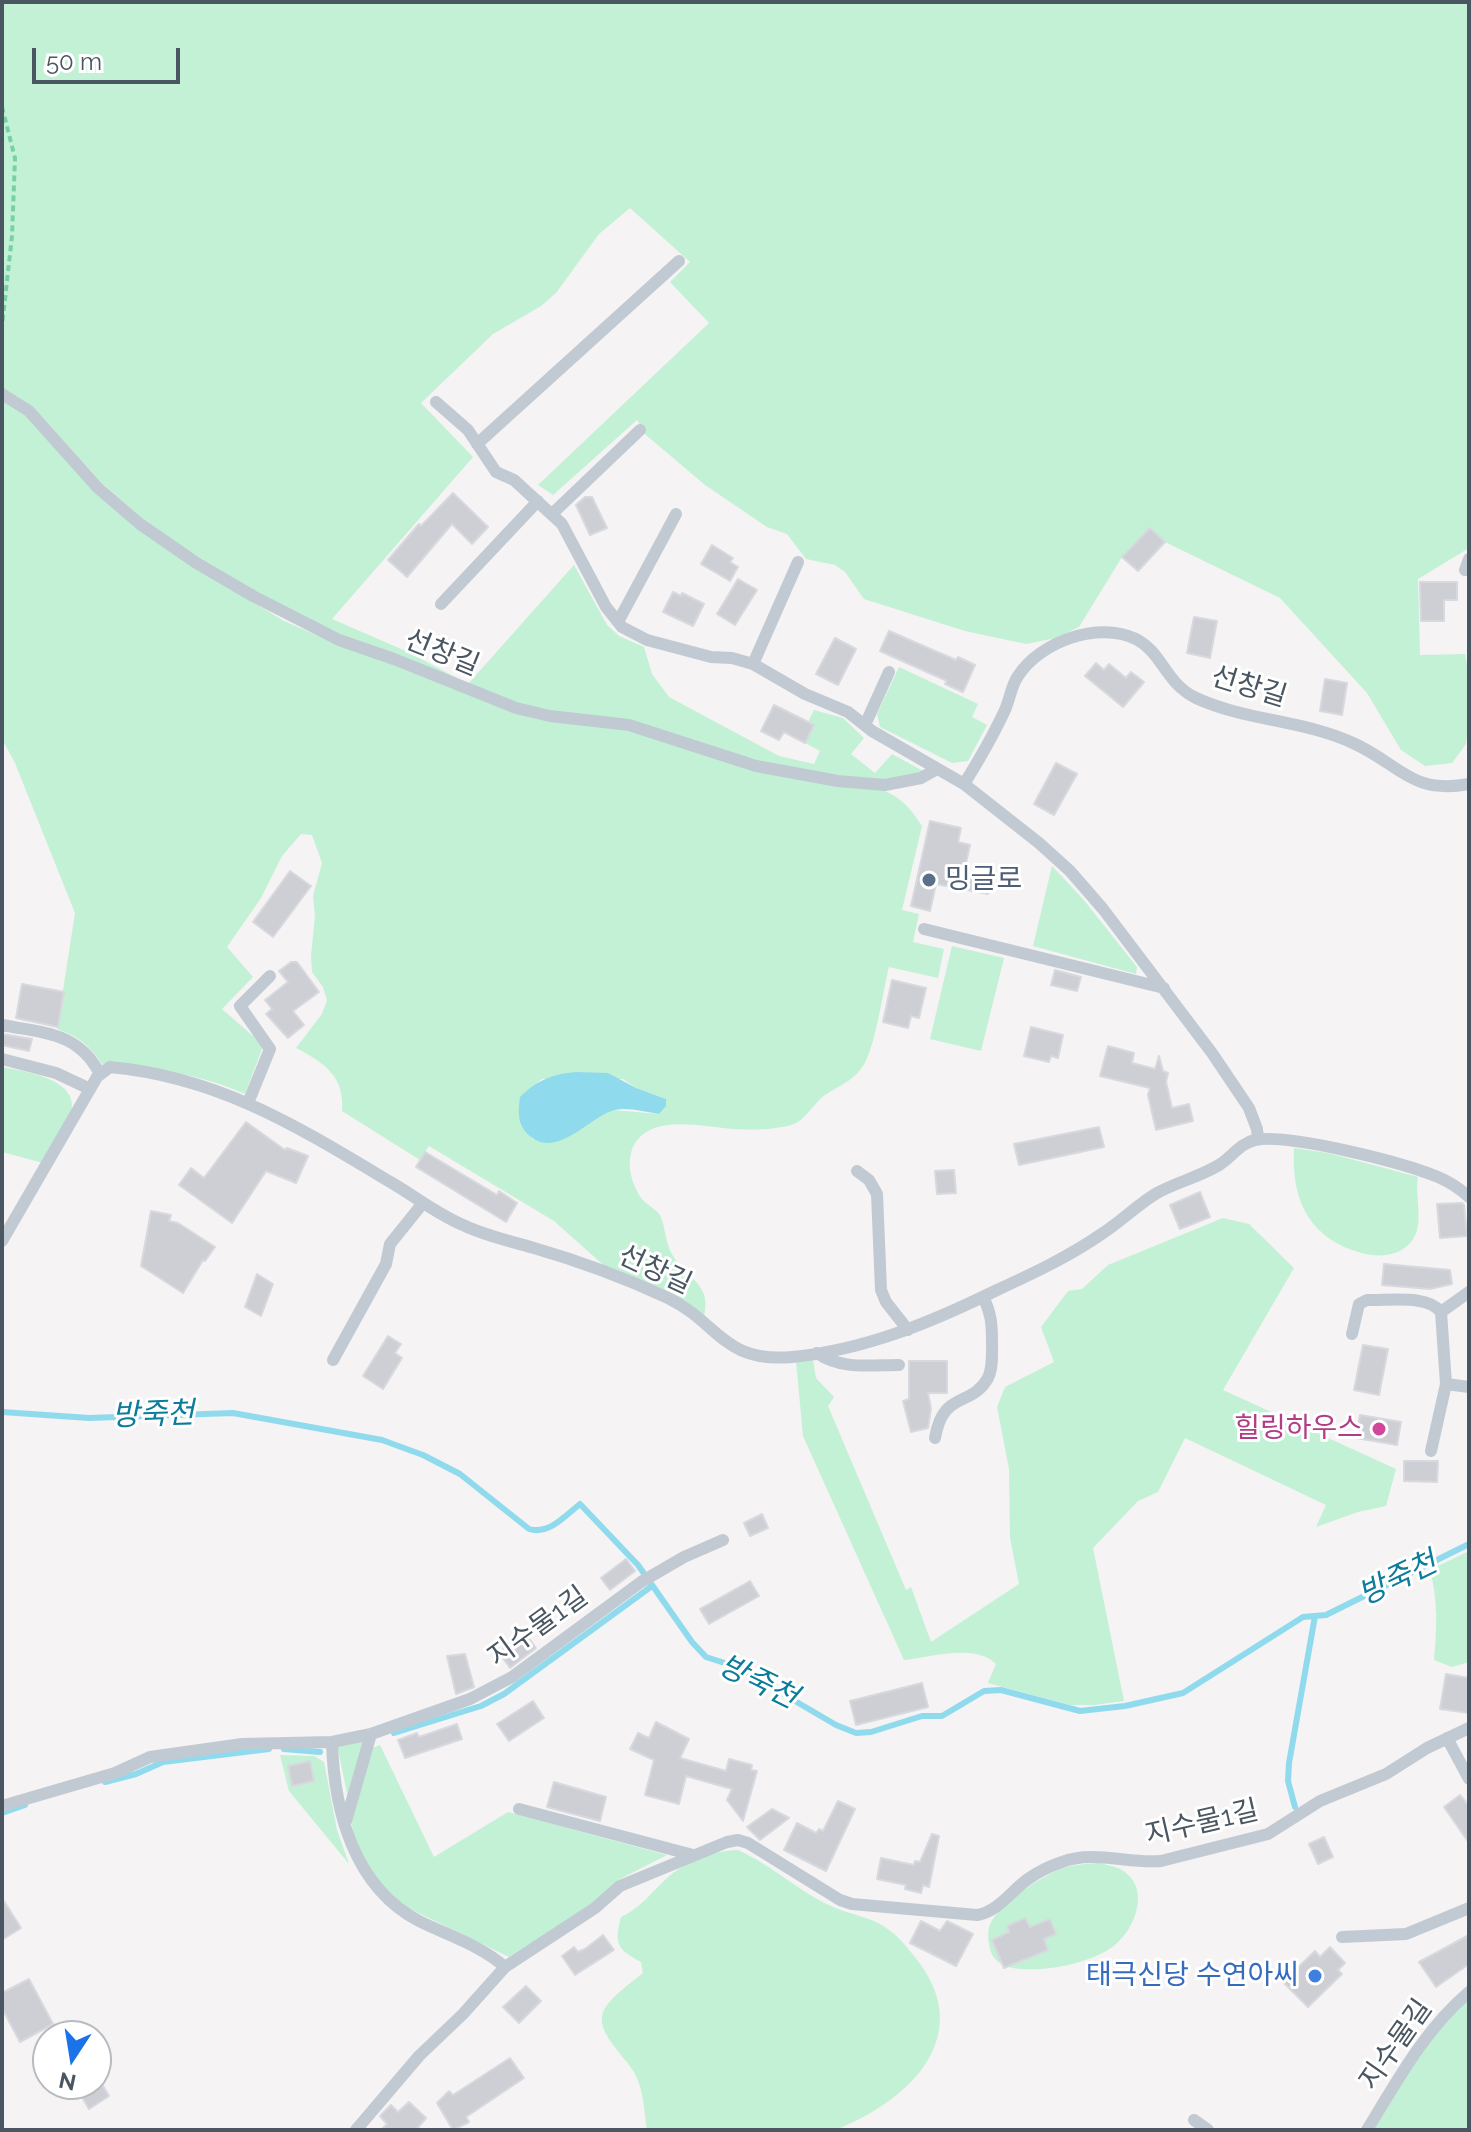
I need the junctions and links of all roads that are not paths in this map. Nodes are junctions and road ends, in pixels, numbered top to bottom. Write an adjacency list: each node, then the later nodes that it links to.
1 (679, 261): 5 (lane)
2 (2, 394): 15 (lane, 선창길)
3 (436, 402): 5 (lane)
4 (640, 430): 7 (lane)
5 (477, 444): 6 (lane)
6 (538, 501): 7 (lane); 10 (lane)
7 (552, 514): 11 (lane)
8 (676, 514): 11 (lane)
9 (798, 562): 12 (lane)
10 (441, 604)
11 (618, 622): 12 (lane)
12 (753, 664): 14 (lane)
13 (889, 672): 14 (lane)
14 (865, 725): 15 (lane)
15 (937, 769): 16 (lane)
16 (964, 784): 17 (lane, 선창길); 20 (lane)
17 (1469, 784)
18 (924, 929): 20 (lane)
19 (270, 976): 25 (lane)
20 (1164, 988): 26 (lane)
21 (2, 1025): 23 (lane)
22 (2, 1059): 24 (lane)
23 (100, 1074): 24 (lane); 25 (lane, 선창길)
24 (90, 1089): 30 (lane)
25 (248, 1103): 29 (lane, 선창길)
26 (1258, 1139): 28 (lane); 32 (lane, 선창길)
27 (857, 1171): 34 (lane)
28 (1469, 1197)
29 (423, 1203): 36 (lane, 선창길); 37 (lane)
30 (2, 1241)
31 (1469, 1292): 33 (lane)
32 (983, 1297): 34 (lane, 선창길); 41 (lane)
33 (1441, 1312): 35 (lane); 39 (lane)
34 (908, 1330): 36 (lane, 선창길)
35 (1352, 1334)
36 (817, 1353): 38 (lane, 선창길)
37 (333, 1360)
38 (899, 1365)
39 (1446, 1384): 40 (lane); 42 (lane)
40 (1469, 1387)
41 (935, 1438)
42 (1431, 1451)
43 (723, 1540): 45 (lane, 지수물1길)
44 (1469, 1728): 46 (lane, 지수물1길)
45 (371, 1734): 47 (lane, 지수물1길); 51 (lane)
46 (1447, 1738): 48 (lane); 52 (lane, 지수물1길)
47 (332, 1742): 49 (lane, 지수물1길); 51 (lane)
48 (1469, 1779)
49 (2, 1806)
50 (519, 1809): 52 (lane)
51 (345, 1824): 55 (lane)
52 (693, 1855): 55 (lane, 지수물1길)
53 (1469, 1908): 54 (lane)
54 (1342, 1937)
55 (505, 1967): 58 (lane, 지수물1길)
56 (1469, 1992): 60 (lane, 지수물길)
57 (1194, 2120): 59 (lane)
58 (356, 2130)
59 (1208, 2130)
60 (1367, 2130)

